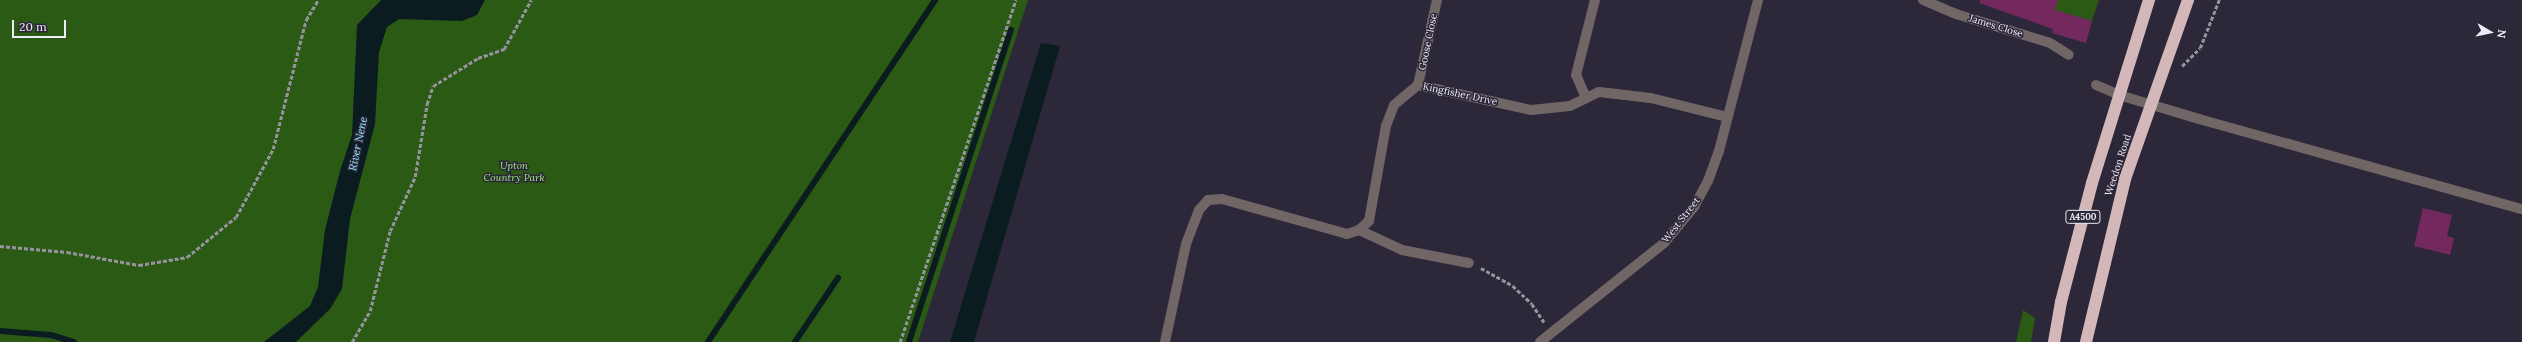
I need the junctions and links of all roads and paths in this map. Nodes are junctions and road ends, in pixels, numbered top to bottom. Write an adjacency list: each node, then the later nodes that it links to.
1 (318, 0): 21 (path)
2 (531, 0): 24 (path)
3 (1016, 0): 25 (path)
4 (1437, 0): 13 (street, Goose Close)
5 (1595, 0): 16 (street)
6 (1758, 0): 18 (street, West Street)
7 (1922, 0): 11 (street, James Close)
8 (2149, 0): 15 (highway, Weedon Road / A4500)
9 (2188, 0): 17 (highway, Weedon Road / A4500)
10 (2219, 0): 12 (path)
11 (2069, 55)
12 (2178, 70)
13 (1418, 85): 16 (street, Kingfisher Drive); 20 (street, Kingfisher Drive)
14 (2096, 85): 15 (street)
15 (2119, 95): 17 (street); 28 (highway, Weedon Road / A4500)
16 (1586, 98): 18 (street, Kingfisher Drive)
17 (2151, 104): 19 (street); 29 (highway, Weedon Road / A4500)
18 (1727, 117): 23 (street, West Street)
19 (2522, 208)
20 (1359, 230): 22 (street); 26 (street)
21 (0, 246)
22 (1469, 263): 23 (path)
23 (1552, 333): 27 (street, West Street)
24 (352, 342)
25 (900, 342)
26 (1165, 342)
27 (1540, 342)
28 (2054, 342)
29 (2086, 342)

